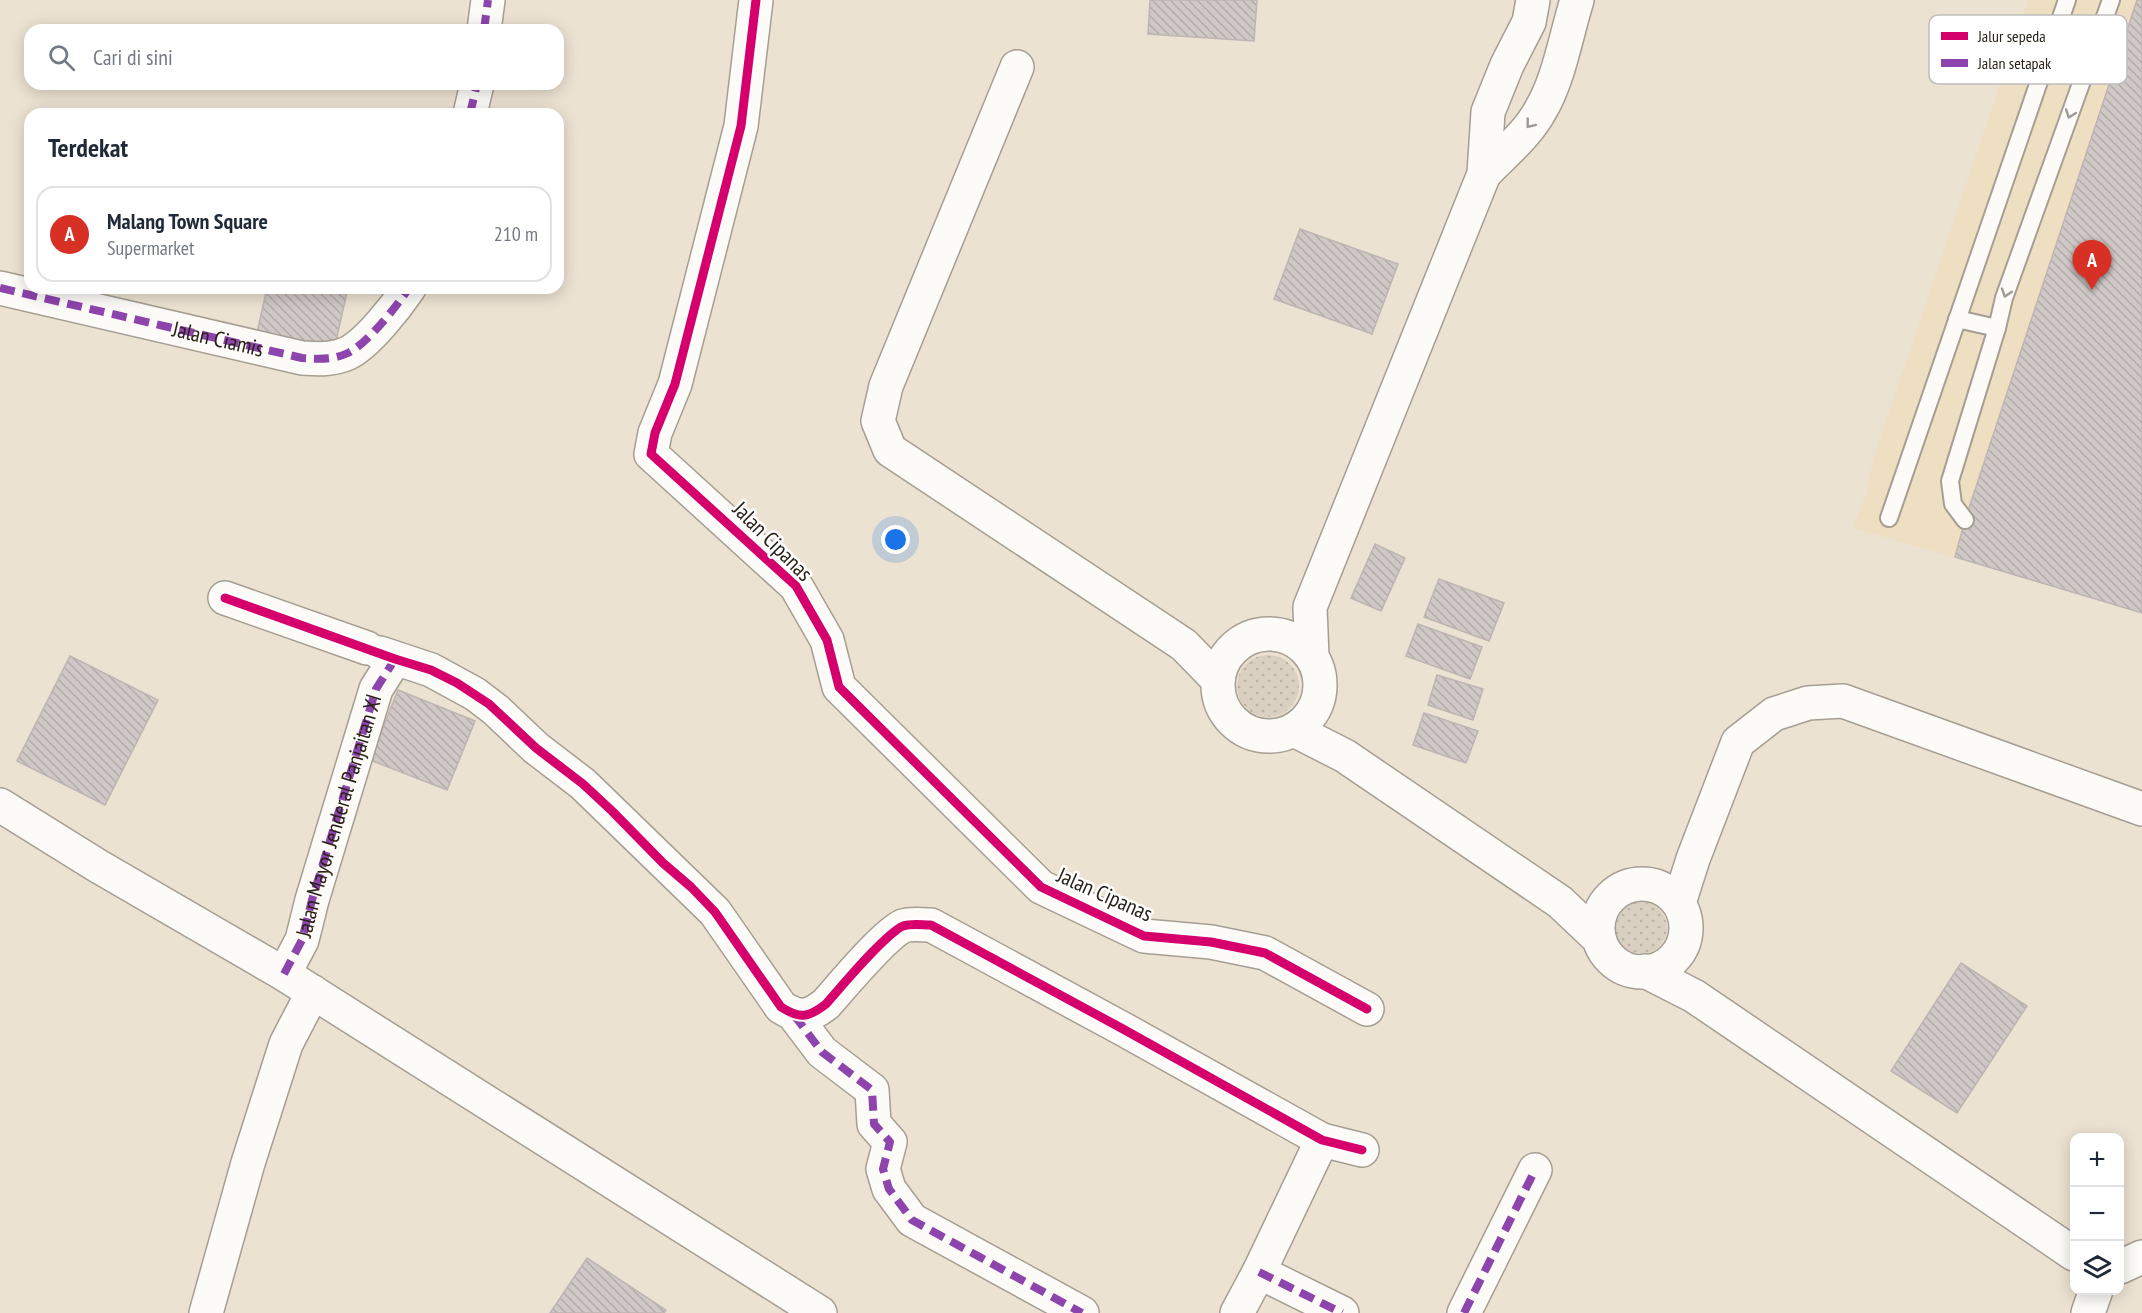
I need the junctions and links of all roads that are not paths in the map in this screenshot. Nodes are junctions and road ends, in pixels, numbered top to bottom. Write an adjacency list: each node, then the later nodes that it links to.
1 (488, 0): 9 (street)
2 (756, 0): 44 (street, Jalan Cipanas)
3 (1577, 0): 10 (street)
4 (2067, 0): 7 (lane)
5 (2111, 0): 8 (lane, one-way to 8)
6 (1531, 11): 10 (street); 16 (street)
7 (2062, 15)
8 (2106, 15)
9 (485, 24)
10 (1565, 37): 16 (street, one-way to 16)
11 (1017, 67): 30 (street)
12 (2038, 84): 21 (lane)
13 (2081, 84): 22 (lane, one-way to 22)
14 (476, 90): 15 (street)
15 (471, 108)
16 (1484, 174): 26 (street)
17 (0, 288): 18 (street, Jalan Ciamis)
18 (24, 294)
19 (26, 294): 20 (street, Jalan Ciamis)
20 (405, 294)
21 (1958, 319): 22 (lane); 23 (lane)
22 (1997, 328): 24 (lane)
23 (1889, 518)
24 (1965, 520)
25 (225, 598): 28 (street)
26 (1310, 607): 27 (street); 29 (street)
27 (1275, 633): 29 (street); 30 (street)
28 (380, 654): 41 (street, Jalan Mayor Jenderal Panjaitan XI); 45 (street)
29 (1312, 657): 31 (street)
30 (1224, 665): 31 (street)
31 (1305, 718): 36 (street)
32 (0, 805): 41 (street)
33 (2142, 809): 34 (street)
34 (1693, 859): 35 (street); 37 (street)
35 (1631, 887): 36 (street); 37 (street); 38 (street)
36 (1560, 902): 38 (street)
37 (1679, 903): 39 (street)
38 (1599, 939): 40 (street)
39 (1682, 947): 40 (street); 43 (street)
40 (1645, 971): 43 (street)
41 (284, 974): 42 (street)
42 (313, 992): 54 (street); 55 (street)
43 (1694, 996): 49 (street)
44 (1367, 1010)
45 (794, 1015): 46 (street); 56 (street)
46 (1322, 1140): 47 (street); 52 (street)
47 (1362, 1150)
48 (1535, 1170): 59 (street)
49 (2070, 1251)
50 (2142, 1257): 51 (street)
51 (2124, 1265)
52 (1259, 1272): 57 (street); 58 (street)
53 (2094, 1295): 60 (street)
54 (206, 1313)
55 (820, 1313)
56 (1082, 1313)
57 (1237, 1313)
58 (1342, 1313)
59 (1464, 1313)
60 (2088, 1313)

